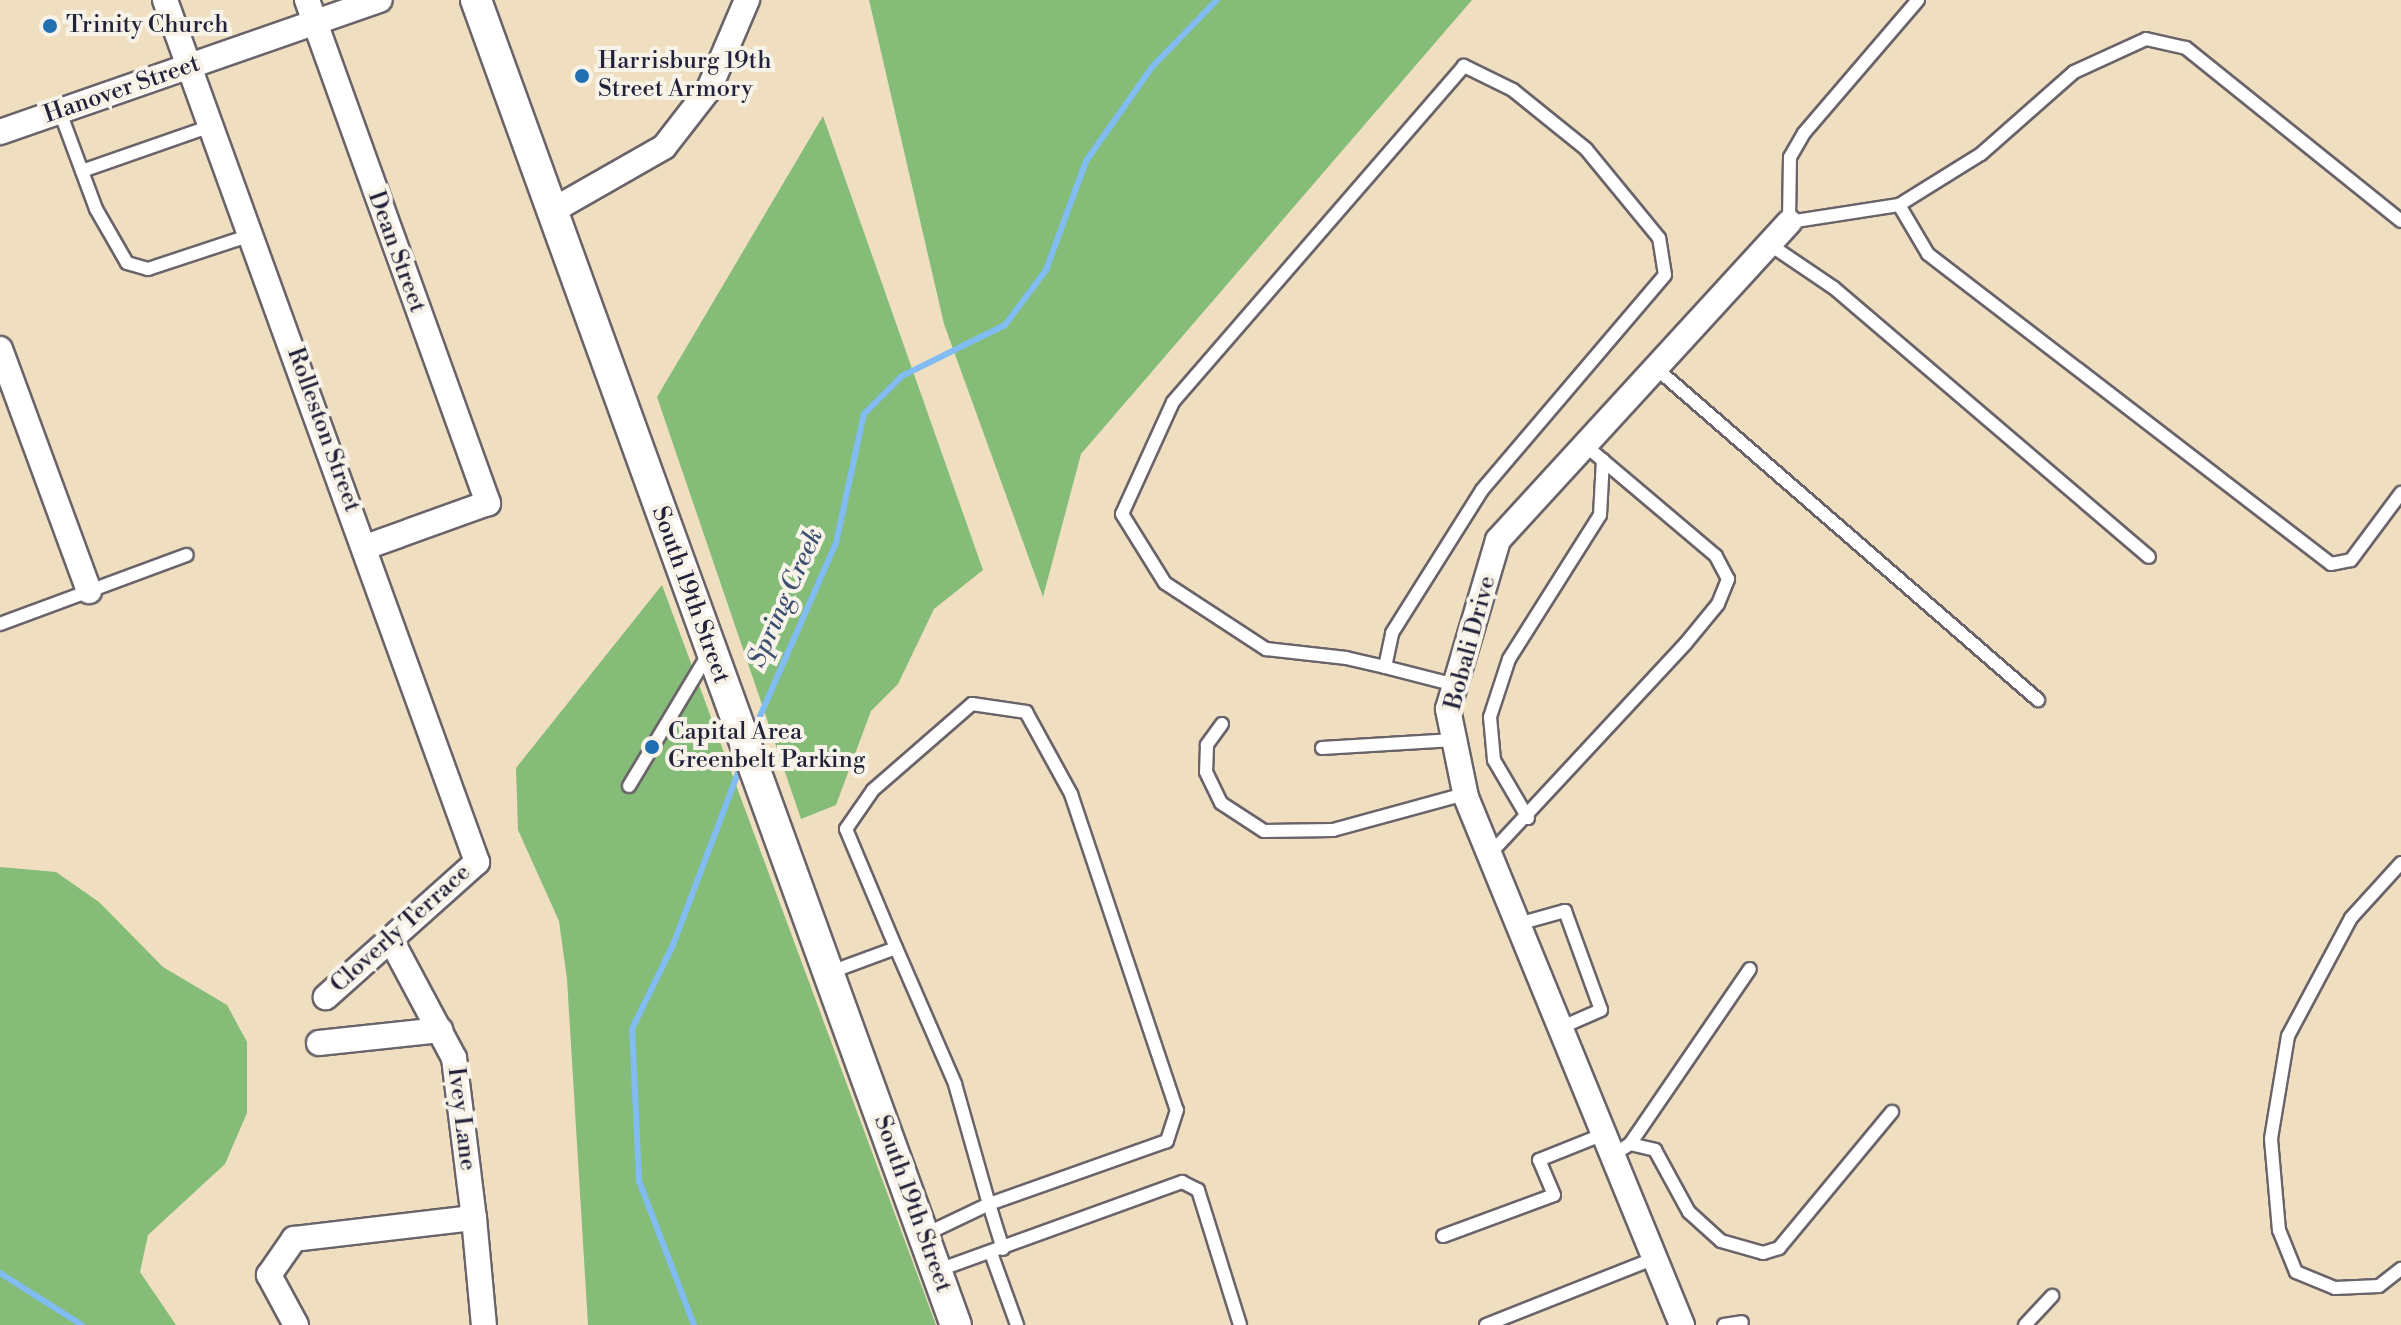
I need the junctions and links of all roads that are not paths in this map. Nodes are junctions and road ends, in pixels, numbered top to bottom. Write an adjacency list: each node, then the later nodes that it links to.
1 (165, 0): 7 (street, Rolleston Street)
2 (380, 0): 6 (street, Hanover Street)
3 (476, 0): 13 (street, South 19th Street)
4 (747, 0): 13 (street)
5 (1918, 0): 15 (lane)
6 (311, 11): 7 (street, Hanover Street); 22 (street, Dean Street)
7 (189, 67): 8 (street, Hanover Street); 9 (street, Rolleston Street)
8 (60, 112): 10 (street, Hanover Street); 11 (lane)
9 (211, 126): 11 (lane); 16 (street, Rolleston Street)
10 (0, 132)
11 (82, 171): 16 (lane)
12 (1899, 205): 14 (lane); 15 (lane); 21 (lane)
13 (550, 212): 27 (street, South 19th Street)
14 (2401, 221)
15 (1789, 222): 17 (street, Bobali Drive)
16 (251, 235): 22 (street, Rolleston Street)
17 (1769, 244): 19 (street, Bobali Drive); 24 (lane)
18 (0, 349): 25 (street)
19 (1657, 369): 20 (street, Bobali Drive); 30 (lane)
20 (1595, 454): 29 (street, Bobali Drive); 36 (lane); 36 (lane)
21 (2401, 493)
22 (366, 547): 38 (street, Rolleston Street)
23 (187, 555): 25 (lane)
24 (2149, 557)
25 (89, 591): 26 (lane)
26 (0, 624)
27 (711, 650): 34 (lane); 44 (street, South 19th Street)
28 (1385, 667): 28 (lane); 29 (lane)
29 (1455, 685): 32 (street, Bobali Drive)
30 (2038, 700)
31 (1222, 724): 35 (lane)
32 (1454, 740): 33 (lane); 35 (street, Bobali Drive)
33 (1322, 748)
34 (629, 786)
35 (1465, 794): 37 (street, Bobali Drive)
36 (1528, 818): 37 (lane)
37 (1489, 855): 40 (street, Bobali Drive)
38 (477, 862): 41 (street, Cloverly Terrace)
39 (2401, 863): 57 (lane)
40 (1518, 924): 46 (street, Bobali Drive); 46 (lane)
41 (391, 940): 45 (street, Cloverly Terrace); 47 (street, Ivey Lane)
42 (896, 948): 44 (lane); 51 (lane); 51 (lane)
43 (1750, 969): 50 (lane)
44 (828, 973): 53 (street, South 19th Street)
45 (326, 997)
46 (1560, 1028): 50 (street, Bobali Drive)
47 (440, 1030): 48 (street); 52 (street, Ivey Lane)
48 (319, 1043)
49 (1892, 1112): 50 (lane)
50 (1616, 1144): 54 (lane); 56 (street, Bobali Drive)
51 (989, 1204): 53 (lane); 55 (lane)
52 (474, 1218): 61 (street); 62 (street, Ivey Lane)
53 (923, 1235): 58 (street, South 19th Street)
54 (1443, 1236)
55 (997, 1251): 58 (lane); 64 (lane); 65 (lane)
56 (1655, 1258): 66 (lane); 67 (street, Bobali Drive)
57 (2401, 1269)
58 (936, 1271): 63 (street, South 19th Street)
59 (2052, 1296): 69 (lane)
60 (1742, 1322): 68 (lane)
61 (296, 1325)
62 (484, 1325)
63 (956, 1325)
64 (1017, 1325)
65 (1240, 1325)
66 (1486, 1325)
67 (1682, 1325)
68 (1724, 1325)
69 (2025, 1325)

